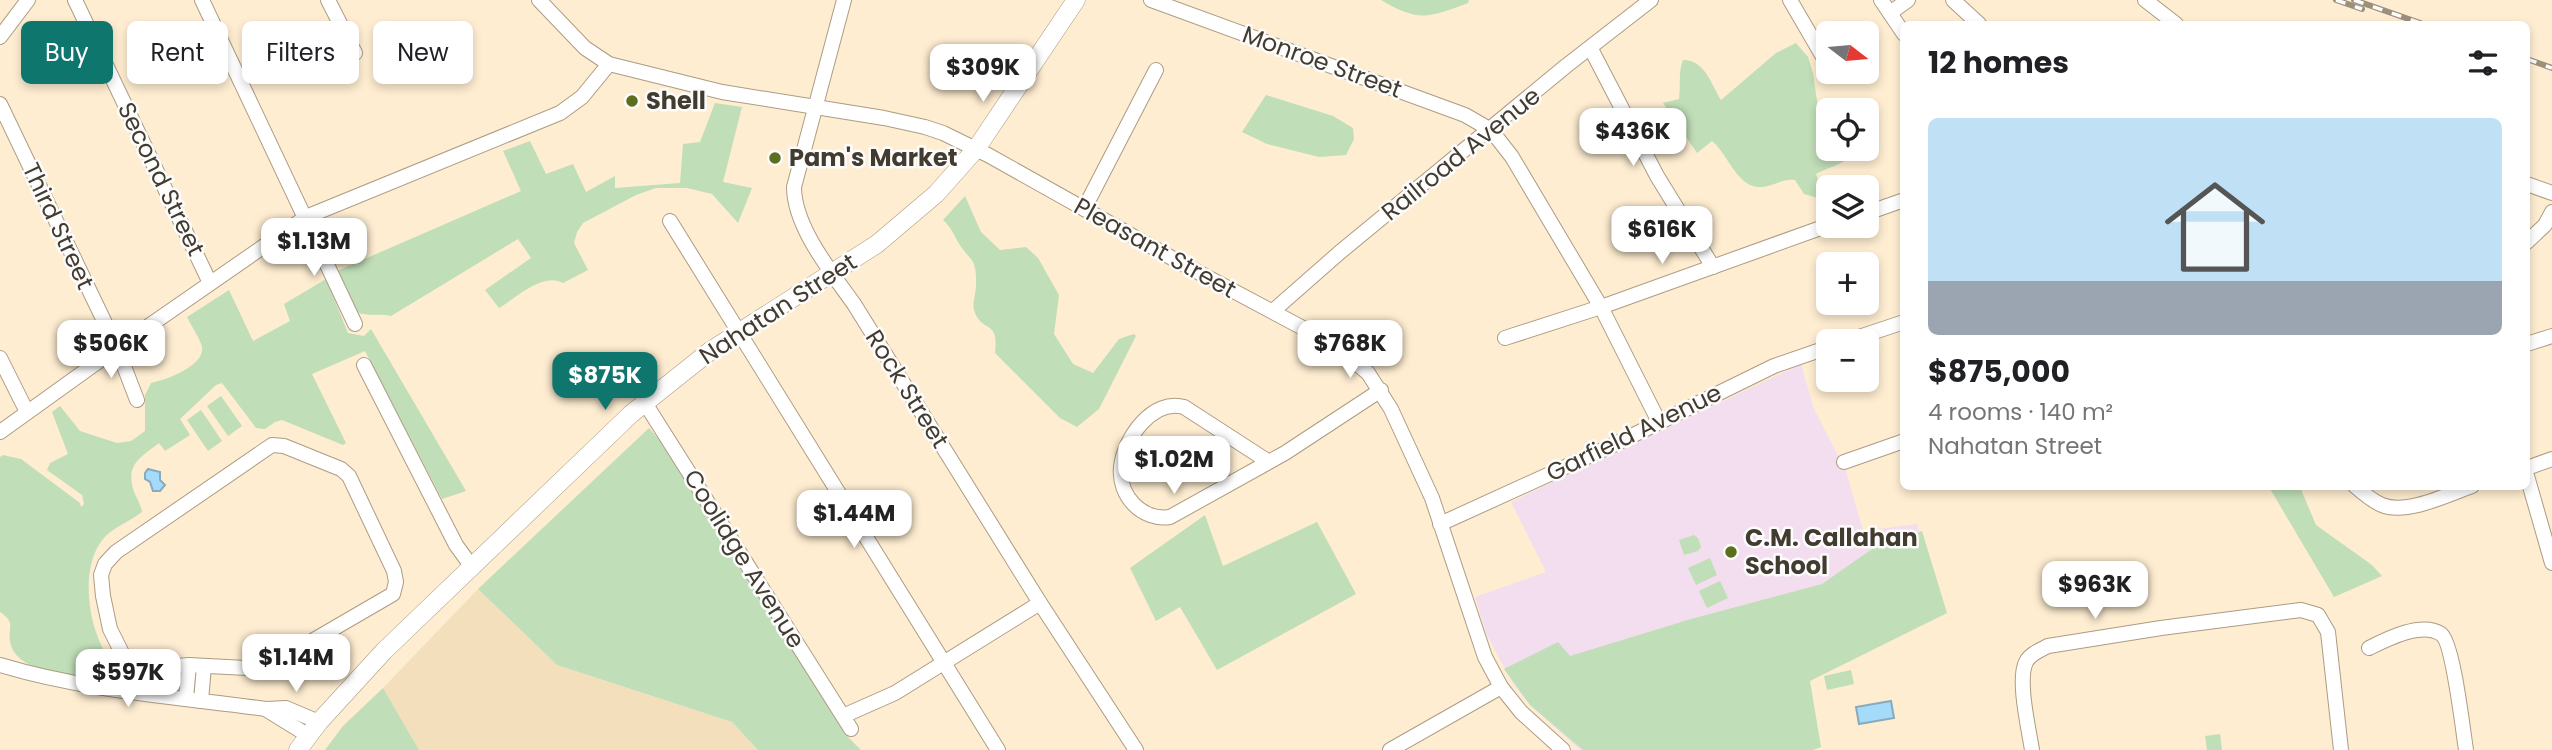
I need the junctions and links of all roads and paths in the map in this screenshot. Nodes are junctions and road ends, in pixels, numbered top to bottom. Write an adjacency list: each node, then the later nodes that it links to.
1 (28, 0): 20 (street)
2 (75, 0): 41 (street, Second Street)
3 (202, 0): 35 (street)
4 (328, 0): 16 (street)
5 (539, 0): 23 (street, Pleasant Street)
6 (844, 0): 26 (street, Rock Street)
7 (1076, 0): 28 (main road, Nahatan Street)
8 (1151, 0): 27 (street, Monroe Street)
9 (1651, 0): 22 (street, Railroad Avenue)
10 (1790, 0): 21 (street)
11 (1881, 0): 15 (street)
12 (1908, 0): 15 (street)
13 (1953, 0): 17 (street)
14 (2145, 0): 18 (street)
15 (1889, 13): 19 (street)
16 (339, 21)
17 (1976, 21)
18 (2172, 21)
19 (1900, 28)
20 (0, 37)
21 (1816, 45)
22 (1591, 49): 27 (street, Railroad Avenue); 39 (street)
23 (609, 64): 26 (street, Pleasant Street); 35 (street)
24 (1156, 71): 32 (street)
25 (0, 104): 51 (street, Third Street)
26 (815, 107): 28 (street, Pleasant Street); 40 (street, Rock Street)
27 (1491, 130): 42 (street); 43 (street, Railroad Avenue)
28 (975, 149): 32 (street, Pleasant Street); 40 (main road, Nahatan Street)
29 (2530, 185): 30 (street)
30 (2552, 193)
31 (1900, 201): 33 (street)
32 (1084, 209): 43 (street, Pleasant Street)
33 (1879, 209)
34 (2552, 212): 38 (street)
35 (306, 218): 41 (street); 45 (street)
36 (670, 221): 47 (street)
37 (1816, 229): 39 (street)
38 (2530, 239)
39 (1713, 267): 42 (street)
40 (832, 274): 47 (main road, Nahatan Street); 72 (street, Rock Street)
41 (210, 283): 51 (street)
42 (1601, 307): 49 (street); 59 (street)
43 (1273, 311): 55 (street, Pleasant Street)
44 (1900, 322): 46 (street)
45 (355, 324)
46 (1879, 330)
47 (738, 332): 57 (main road, Nahatan Street); 74 (street)
48 (2552, 336): 50 (street)
49 (1505, 338)
50 (2530, 343)
51 (117, 348): 56 (street, Third Street); 58 (street)
52 (1816, 351): 59 (street, Garfield Avenue)
53 (0, 358): 58 (street)
54 (364, 365): 71 (street)
55 (1381, 390): 63 (street); 69 (street, Pleasant Street)
56 (137, 400)
57 (645, 403): 71 (main road, Nahatan Street); 80 (street, Coolidge Avenue)
58 (27, 411): 60 (street)
59 (1659, 422): 69 (street, Garfield Avenue)
60 (0, 432)
61 (1900, 442): 64 (street)
62 (2552, 459): 65 (street)
63 (1269, 461): 63 (street)
64 (1844, 462)
65 (2530, 467)
66 (2530, 486): 70 (street)
67 (2360, 490): 68 (street)
68 (2460, 490)
69 (1440, 524): 78 (street, Pleasant Street)
70 (2552, 563)
71 (472, 566): 82 (main road, Nahatan Street)
72 (1040, 603): 74 (street); 84 (street, Rock Street)
73 (2369, 648): 89 (street)
74 (943, 663): 80 (street); 83 (street)
75 (0, 665): 79 (street)
76 (189, 665): 77 (street); 77 (street); 79 (street)
77 (204, 666): 79 (street)
78 (1501, 687): 85 (street); 86 (street, Pleasant Street)
79 (194, 700): 82 (street)
80 (843, 716): 81 (street, Coolidge Avenue)
81 (851, 729)
82 (306, 740)
83 (998, 750)
84 (1136, 750)
85 (1390, 750)
86 (1563, 750)
87 (2032, 750): 88 (street)
88 (2341, 750)
89 (2466, 750)

